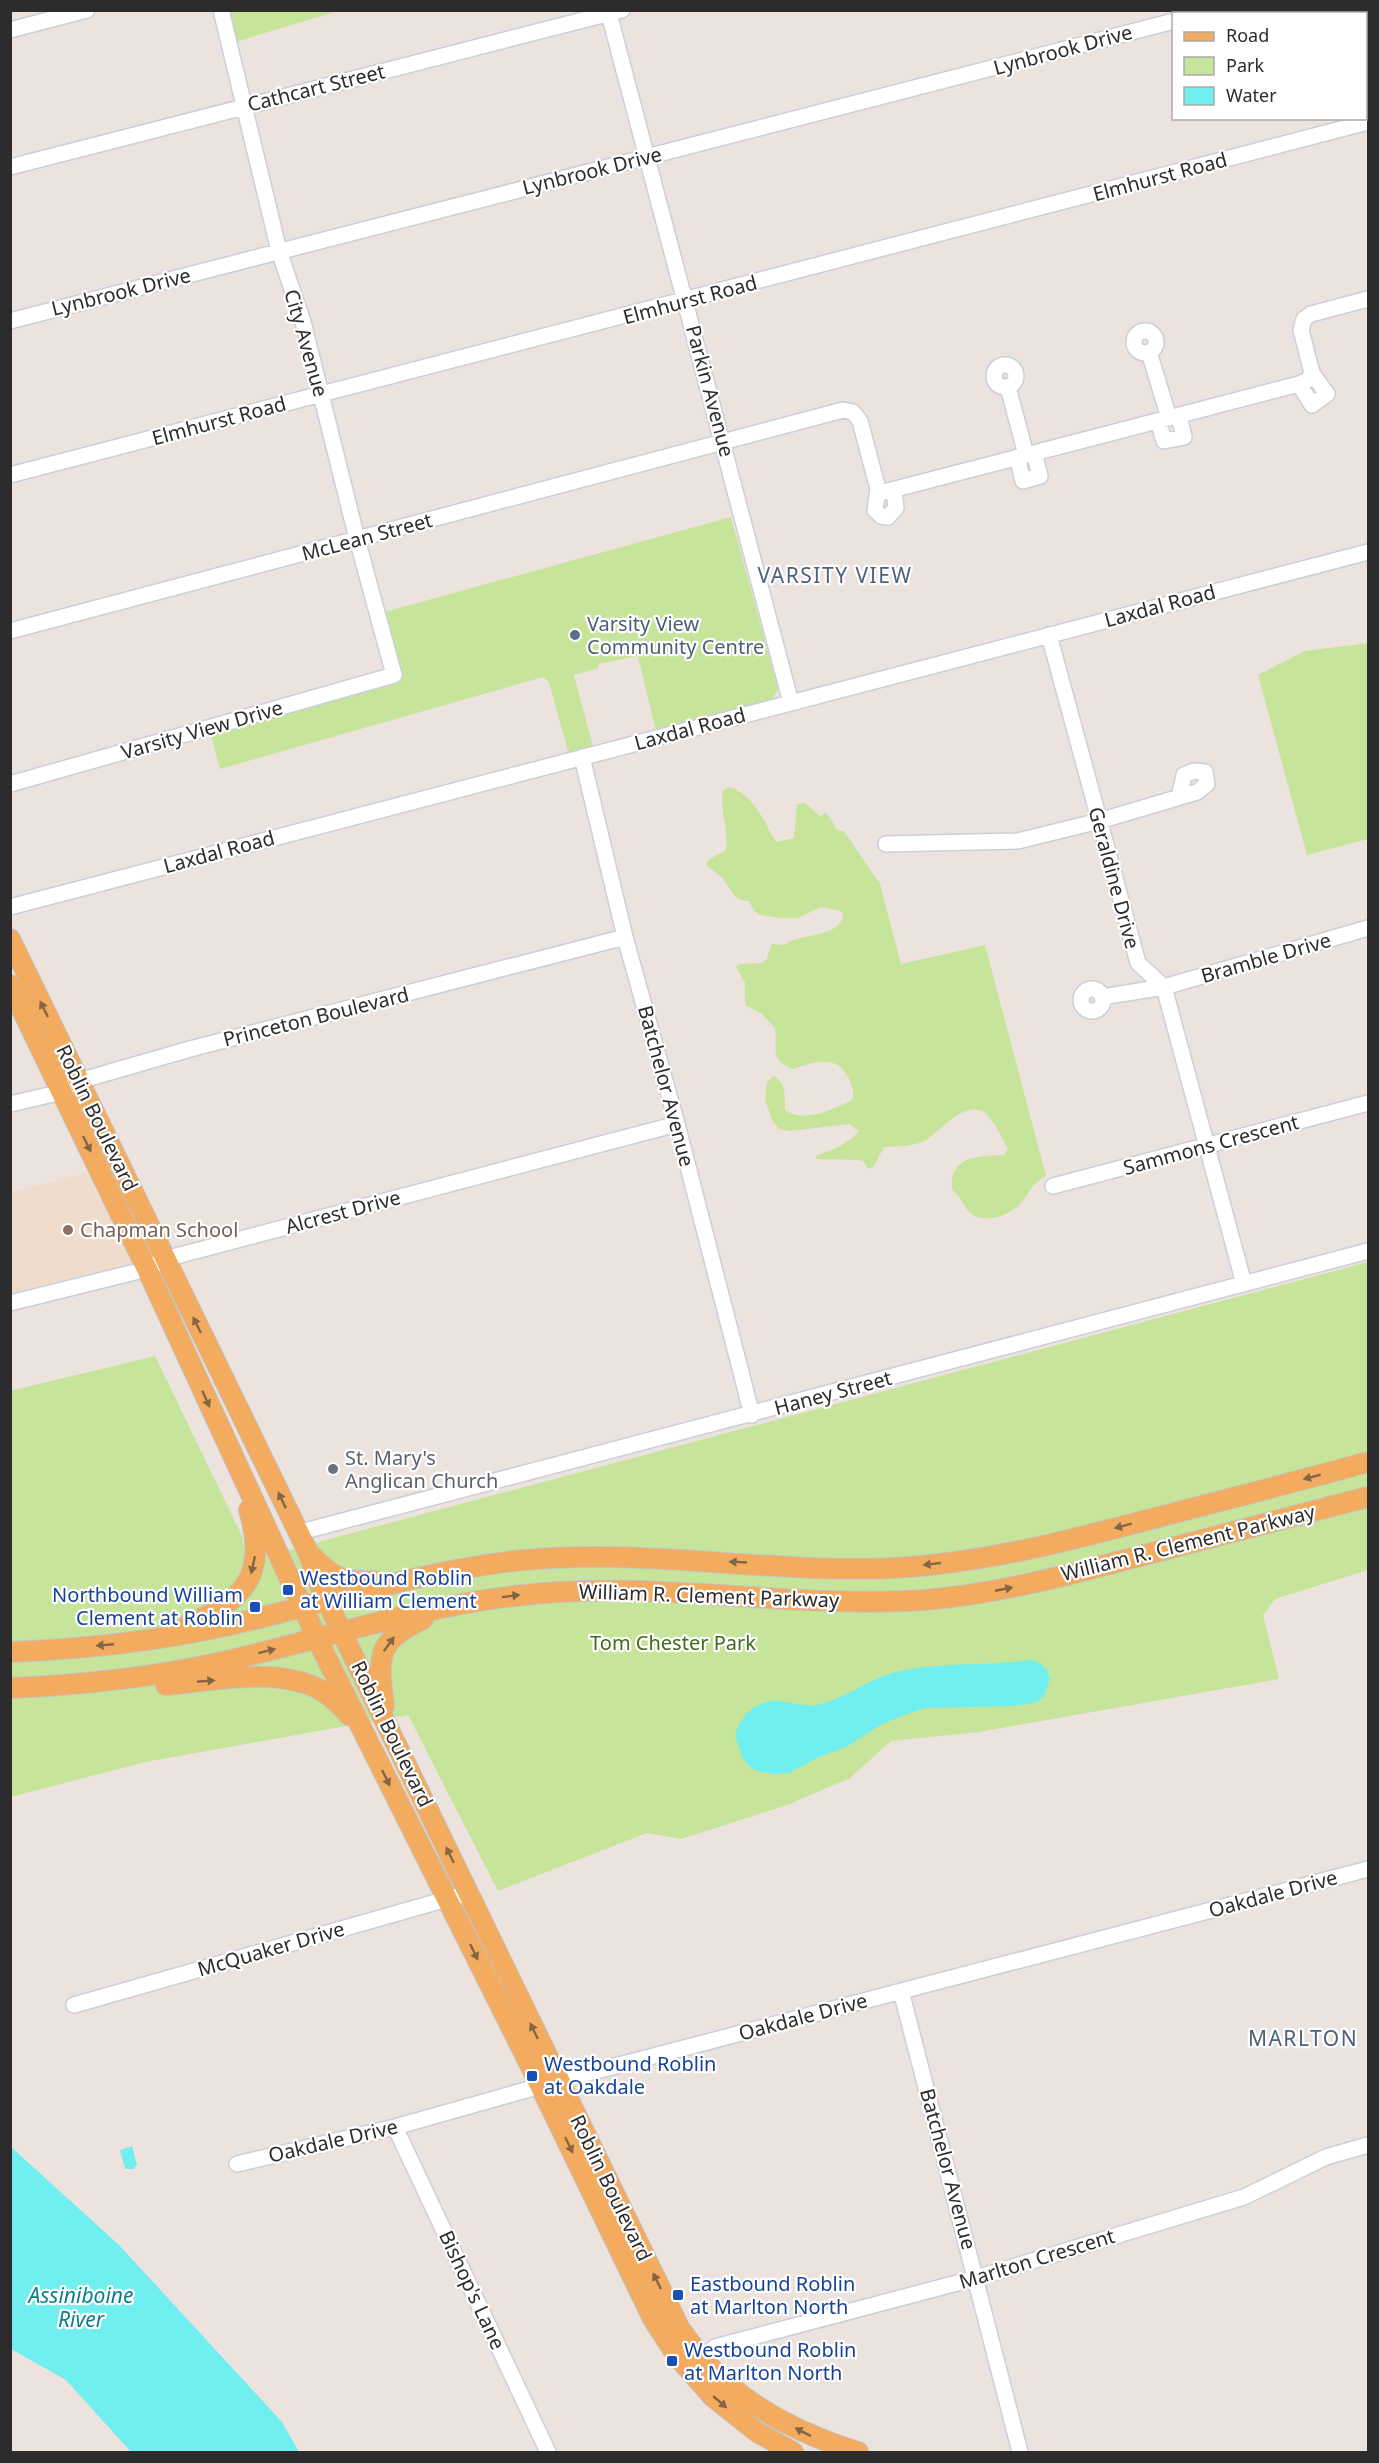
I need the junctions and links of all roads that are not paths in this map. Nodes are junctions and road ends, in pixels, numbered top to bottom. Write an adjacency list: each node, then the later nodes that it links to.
1 (87, 10): 5 (street)
2 (221, 10): 6 (street, City Avenue)
3 (613, 12): 6 (street, Cathcart Street); 8 (street, Parkin Avenue)
4 (1172, 21): 8 (street, Lynbrook Drive)
5 (10, 30)
6 (245, 106): 9 (street, Cathcart Street); 10 (street, City Avenue)
7 (1368, 122): 12 (street, Elmhurst Road)
8 (646, 157): 10 (street, Lynbrook Drive); 12 (street, Parkin Avenue)
9 (10, 167)
10 (279, 251): 13 (street, Lynbrook Drive); 18 (street, City Avenue)
11 (1368, 299): 15 (street)
12 (686, 301): 18 (street, Elmhurst Road); 20 (street, Parkin Avenue)
13 (10, 321)
14 (1149, 352): 19 (street)
15 (1312, 373): 16 (street); 16 (street)
16 (1299, 384): 19 (street)
17 (1008, 387): 21 (street)
18 (321, 395): 22 (street, Elmhurst Road); 25 (street, City Avenue)
19 (1169, 418): 21 (street)
20 (723, 442): 23 (street, McLean Street); 25 (street, McLean Street); 30 (street, Parkin Avenue)
21 (1026, 455): 24 (street)
22 (10, 475)
23 (878, 489): 24 (street); 24 (street)
24 (894, 490)
25 (357, 539): 27 (street, McLean Street); 29 (street, City Avenue)
26 (1368, 552): 28 (street, Laxdal Road)
27 (10, 631)
28 (1049, 635): 30 (street, Laxdal Road); 34 (street, Geraldine Drive)
29 (394, 675): 32 (street, Varsity View Drive)
30 (791, 703): 31 (street, Laxdal Road)
31 (582, 757): 36 (street, Laxdal Road); 38 (street, Batchelor Avenue)
32 (10, 784)
33 (1179, 797): 34 (street)
34 (1099, 821): 35 (street); 41 (street, Geraldine Drive)
35 (886, 844)
36 (10, 907)
37 (1368, 928): 41 (street, Bramble Drive)
38 (625, 937): 43 (street, Princeton Boulevard); 47 (street, Batchelor Avenue)
39 (10, 939): 43 (main road, Roblin Boulevard, one-way to 39)
40 (10, 985): 44 (main road, Roblin Boulevard)
41 (1164, 987): 42 (street, Bramble Drive); 48 (street)
42 (1102, 997)
43 (79, 1081): 44 (street, Princeton Boulevard); 51 (main road, Roblin Boulevard)
44 (62, 1092): 46 (street, Princeton Boulevard); 52 (main road, Roblin Boulevard, one-way to 52)
45 (1368, 1103): 48 (street, Sammons Crescent)
46 (10, 1104)
47 (677, 1125): 51 (street, Alcrest Drive); 55 (street, Batchelor Avenue)
48 (1207, 1146): 49 (street, Sammons Crescent); 53 (street)
49 (1053, 1186)
50 (1368, 1251): 53 (street, Haney Street)
51 (165, 1259): 52 (street, Alcrest Drive); 59 (main road, Roblin Boulevard, one-way to 51)
52 (147, 1269): 54 (street, Alcrest Drive); 57 (main road, Roblin Boulevard, one-way to 57)
53 (1244, 1284): 55 (street, Haney Street)
54 (10, 1303)
55 (752, 1415): 59 (street, Haney Street)
56 (1368, 1462): 61 (main road, William R. Clement Parkway, one-way to 61)
57 (237, 1467): 64 (main road, Roblin Boulevard); 66 (main road, one-way to 66)
58 (1368, 1497): 63 (main road, William R. Clement Parkway, one-way to 58)
59 (297, 1533): 60 (main road, Roblin Boulevard)
60 (308, 1552): 61 (main road); 62 (main road, Roblin Boulevard)
61 (405, 1580): 62 (main road, William R. Clement Parkway)
62 (327, 1601): 64 (main road, William R. Clement Parkway); 65 (main road, Roblin Boulevard)
63 (453, 1605): 65 (main road, William R. Clement Parkway); 71 (main road, one-way to 63)
64 (304, 1606): 66 (main road, William R. Clement Parkway); 67 (main road, Roblin Boulevard)
65 (342, 1633): 67 (main road, William R. Clement Parkway); 71 (main road, Roblin Boulevard)
66 (163, 1638): 68 (main road, William R. Clement Parkway, one-way to 68)
67 (318, 1639): 69 (main road, William R. Clement Parkway, one-way to 67); 72 (main road, Roblin Boulevard)
68 (10, 1653)
69 (106, 1681): 70 (main road, William R. Clement Parkway); 72 (main road, one-way to 72)
70 (10, 1688)
71 (386, 1721): 74 (main road, Roblin Boulevard, one-way to 71)
72 (359, 1726): 75 (main road, Roblin Boulevard, one-way to 75)
73 (1368, 1869): 76 (street, Oakdale Drive)
74 (468, 1893): 75 (street, McQuaker Drive); 78 (main road, Roblin Boulevard, one-way to 74)
75 (448, 1899): 77 (street, McQuaker Drive); 78 (main road, Roblin Boulevard, one-way to 78)
76 (901, 1991): 78 (street, Oakdale Drive); 82 (street, Batchelor Avenue)
77 (74, 2005)
78 (550, 2084): 79 (street, Oakdale Drive); 83 (main road, Roblin Boulevard, one-way to 78); 85 (main road, Roblin Boulevard, one-way to 85)
79 (395, 2127): 81 (street, Oakdale Drive); 84 (street, Bishop's Lane)
80 (1368, 2145): 82 (street, Marlton Crescent)
81 (237, 2164)
82 (976, 2278): 83 (street, Marlton Crescent); 87 (street, Batchelor Avenue)
83 (702, 2359): 86 (main road, Roblin Boulevard, one-way to 83)
84 (548, 2452)
85 (793, 2452)
86 (858, 2452)
87 (1020, 2452)

